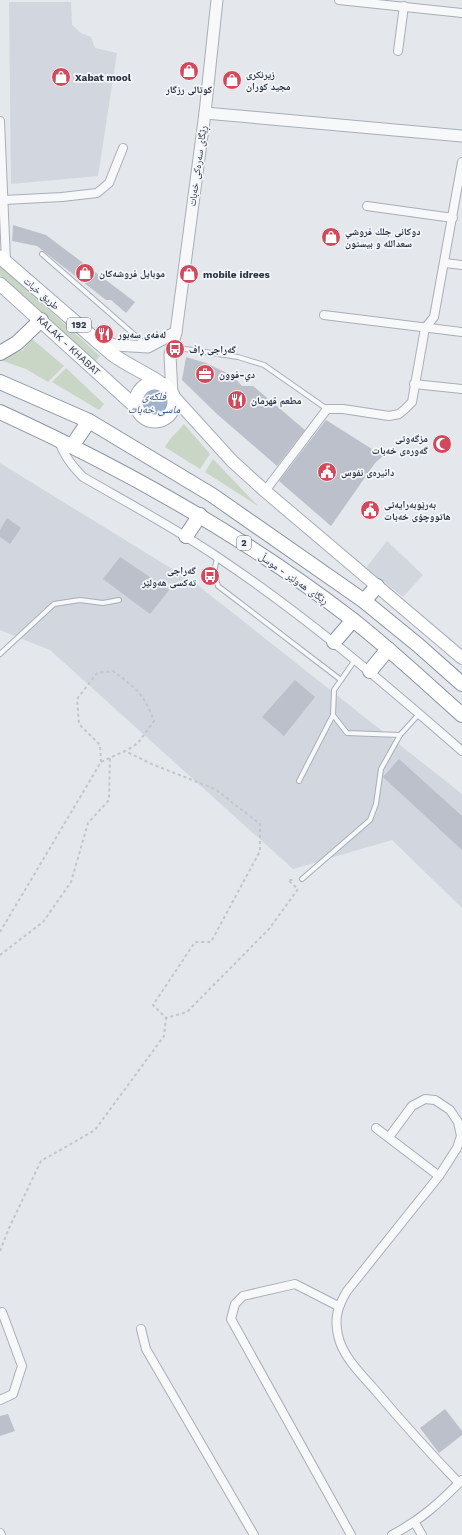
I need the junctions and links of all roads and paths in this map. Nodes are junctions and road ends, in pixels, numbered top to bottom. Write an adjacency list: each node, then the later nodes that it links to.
1 (217, 0): 6 (street, ڕێگای سەرەکی خەبات)
2 (339, 0): 3 (street)
3 (404, 6): 4 (street); 5 (street)
4 (462, 13)
5 (398, 51)
6 (205, 113): 8 (street); 23 (street, ڕێگای سەرەکی خەبات)
7 (0, 121): 12 (street)
8 (462, 136)
9 (124, 148): 12 (street)
10 (462, 162): 11 (street)
11 (459, 198): 14 (street)
12 (4, 200): 16 (street)
13 (367, 206): 14 (street)
14 (453, 218): 17 (street)
15 (42, 254): 26 (lane)
16 (3, 259): 25 (main road, طريق خبات / 192)
17 (445, 263): 18 (street); 22 (street)
18 (462, 265)
19 (0, 284): 21 (main road, KALAK - KHABAT / 192)
20 (324, 315): 22 (street)
21 (41, 320): 28 (highway); 33 (main road, KALAK - KHABAT / 192)
22 (425, 328): 24 (street); 30 (street)
23 (176, 332): 26 (street); 27 (street, ڕێگای سەرەکی خەبات)
24 (462, 332)
25 (94, 338): 26 (street); 32 (main road, طريق خبات / 192)
26 (148, 347)
27 (172, 347): 32 (street, ڕێگای سەرەکی خەبات); 34 (lane)
28 (0, 353)
29 (0, 382): 36 (highway, ڕێگای هەولێر - موسڵ / 2)
30 (414, 384): 31 (street); 34 (street)
31 (462, 389)
32 (169, 391): 33 (main road); 33 (main road); 39 (main road)
33 (136, 408)
34 (327, 409): 39 (street)
35 (0, 412): 37 (highway, ڕێگای هەولێر - موسڵ / 2)
36 (89, 421): 38 (highway); 45 (highway, ڕێگای هەولێر - موسڵ / 2)
37 (58, 438): 38 (highway, ڕێگای هەولێر - موسڵ / 2); 41 (street)
38 (72, 446): 40 (highway, ڕێگای هەولێر - موسڵ / 2)
39 (265, 491): 43 (main road)
40 (200, 515): 41 (highway); 46 (highway, ڕێگای هەولێر - موسڵ / 2)
41 (186, 536): 42 (street)
42 (218, 557): 47 (street); 53 (lane)
43 (377, 586): 45 (highway); 50 (main road)
44 (120, 600): 49 (lane)
45 (364, 601): 54 (highway, ڕێگای هەولێر - موسڵ / 2)
46 (353, 620): 47 (highway); 48 (highway, ڕێگای هەولێر - موسڵ / 2)
47 (334, 642): 51 (street)
48 (388, 649): 52 (highway); 57 (highway, ڕێگای هەولێر - موسڵ / 2)
49 (0, 654)
50 (462, 658)
51 (355, 659): 52 (street); 53 (lane)
52 (370, 671): 55 (street)
53 (341, 680): 56 (lane)
54 (462, 684)
55 (420, 714): 58 (lane); 60 (street)
56 (333, 715): 58 (lane); 63 (lane)
57 (462, 715)
58 (400, 734): 64 (lane)
59 (125, 751): 61 (path); 62 (path); 67 (path)
60 (462, 751)
61 (110, 757): 62 (path); 66 (path)
62 (101, 762): 65 (path)
63 (299, 781)
64 (302, 879): 67 (path)
65 (0, 932)
66 (0, 955)
67 (166, 1018): 71 (path)
68 (376, 1128): 69 (street)
69 (389, 1137): 70 (street); 70 (street)
70 (439, 1176): 72 (street)
71 (0, 1251)
72 (338, 1306): 76 (street); 79 (street)
73 (2, 1312): 75 (street)
74 (141, 1329): 78 (street)
75 (0, 1400)
76 (460, 1482): 77 (street)
77 (412, 1524): 80 (street); 81 (street); 82 (street)
78 (254, 1535)
79 (351, 1535)
80 (392, 1535)
81 (406, 1535)
82 (422, 1535)

